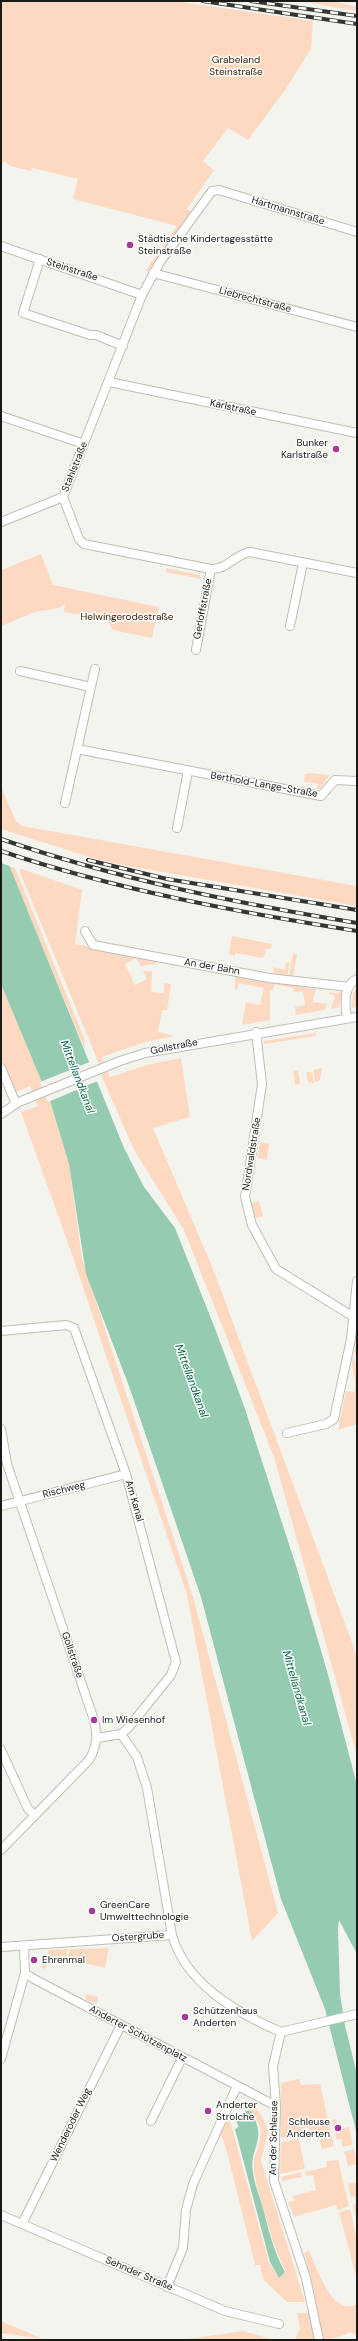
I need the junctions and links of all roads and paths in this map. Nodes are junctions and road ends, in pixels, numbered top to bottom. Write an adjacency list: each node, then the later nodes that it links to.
1 (218, 190): 2 (street, Hartmannstraße); 5 (street, Stahlstraße)
2 (357, 232)
3 (1, 246): 4 (street, Steinstraße)
4 (40, 259): 6 (street, Steinstraße); 8 (street)
5 (153, 273): 6 (street, Stahlstraße); 7 (street, Liebrechtstraße)
6 (142, 295): 8 (street, Stahlstraße)
7 (357, 327)
8 (123, 346): 9 (street, Stahlstraße)
9 (109, 382): 11 (street, Karlstraße); 12 (street, Stahlstraße)
10 (1, 416): 12 (street)
11 (357, 433)
12 (84, 444): 13 (street, Stahlstraße)
13 (63, 497): 14 (street); 16 (street, Stahlstraße)
14 (1, 522)
15 (303, 563): 16 (street); 17 (street); 18 (street)
16 (212, 569): 19 (street, Gerloffstraße)
17 (357, 573)
18 (290, 626)
19 (196, 650)
20 (95, 669): 22 (street)
21 (20, 671): 22 (street)
22 (91, 687): 23 (street)
23 (77, 749): 24 (street, Berthold-Lange-Straße); 26 (street)
24 (188, 770): 25 (street, Berthold-Lange-Straße); 27 (street)
25 (357, 781)
26 (65, 803)
27 (177, 828)
28 (85, 931): 30 (street, An der Bahn)
29 (357, 979): 30 (street)
30 (349, 987): 32 (street)
31 (357, 1016): 32 (street, Gollstraße)
32 (347, 1018): 33 (street, Gollstraße)
33 (256, 1032): 35 (street, Gollstraße); 38 (street, Nordwaldstraße)
34 (1, 1068): 35 (street)
35 (16, 1104): 36 (street, Gollstraße)
36 (1, 1114)
37 (357, 1281): 38 (street)
38 (354, 1318): 41 (street)
39 (1, 1331): 42 (street, Am Kanal)
40 (1, 1429): 43 (street, Gollstraße)
41 (288, 1433)
42 (126, 1474): 43 (street, Rischweg); 45 (street, Am Kanal)
43 (19, 1501): 44 (street, Rischweg); 46 (street, Gollstraße)
44 (1, 1506)
45 (121, 1734): 46 (street); 50 (street)
46 (97, 1738): 48 (street)
47 (1, 1750): 48 (street)
48 (35, 1815): 49 (street)
49 (1, 1850)
50 (172, 1935): 51 (street, Ostergrube); 56 (street, Ostergrube)
51 (24, 1946): 52 (street, Ostergrube); 53 (street)
52 (1, 1947)
53 (25, 1972): 55 (street, Anderter Schützenplatz); 57 (street)
54 (357, 2014): 56 (street)
55 (121, 2025): 58 (street, Anderter Schützenplatz); 64 (street, Wenderoder Weg)
56 (281, 2032): 61 (street, An der Schleuse)
57 (3, 2050): 59 (street)
58 (182, 2058): 60 (street, Anderter Schützenplatz); 62 (street)
59 (1, 2059)
60 (237, 2086): 61 (street, Anderter Schützenplatz); 65 (street)
61 (276, 2106): 67 (street, An der Schleuse)
62 (151, 2120)
63 (1, 2215): 64 (street, Sehnder Straße)
64 (22, 2224): 65 (street, Sehnder Straße)
65 (167, 2287): 66 (street, Sehnder Straße)
66 (279, 2324)
67 (319, 2340)

